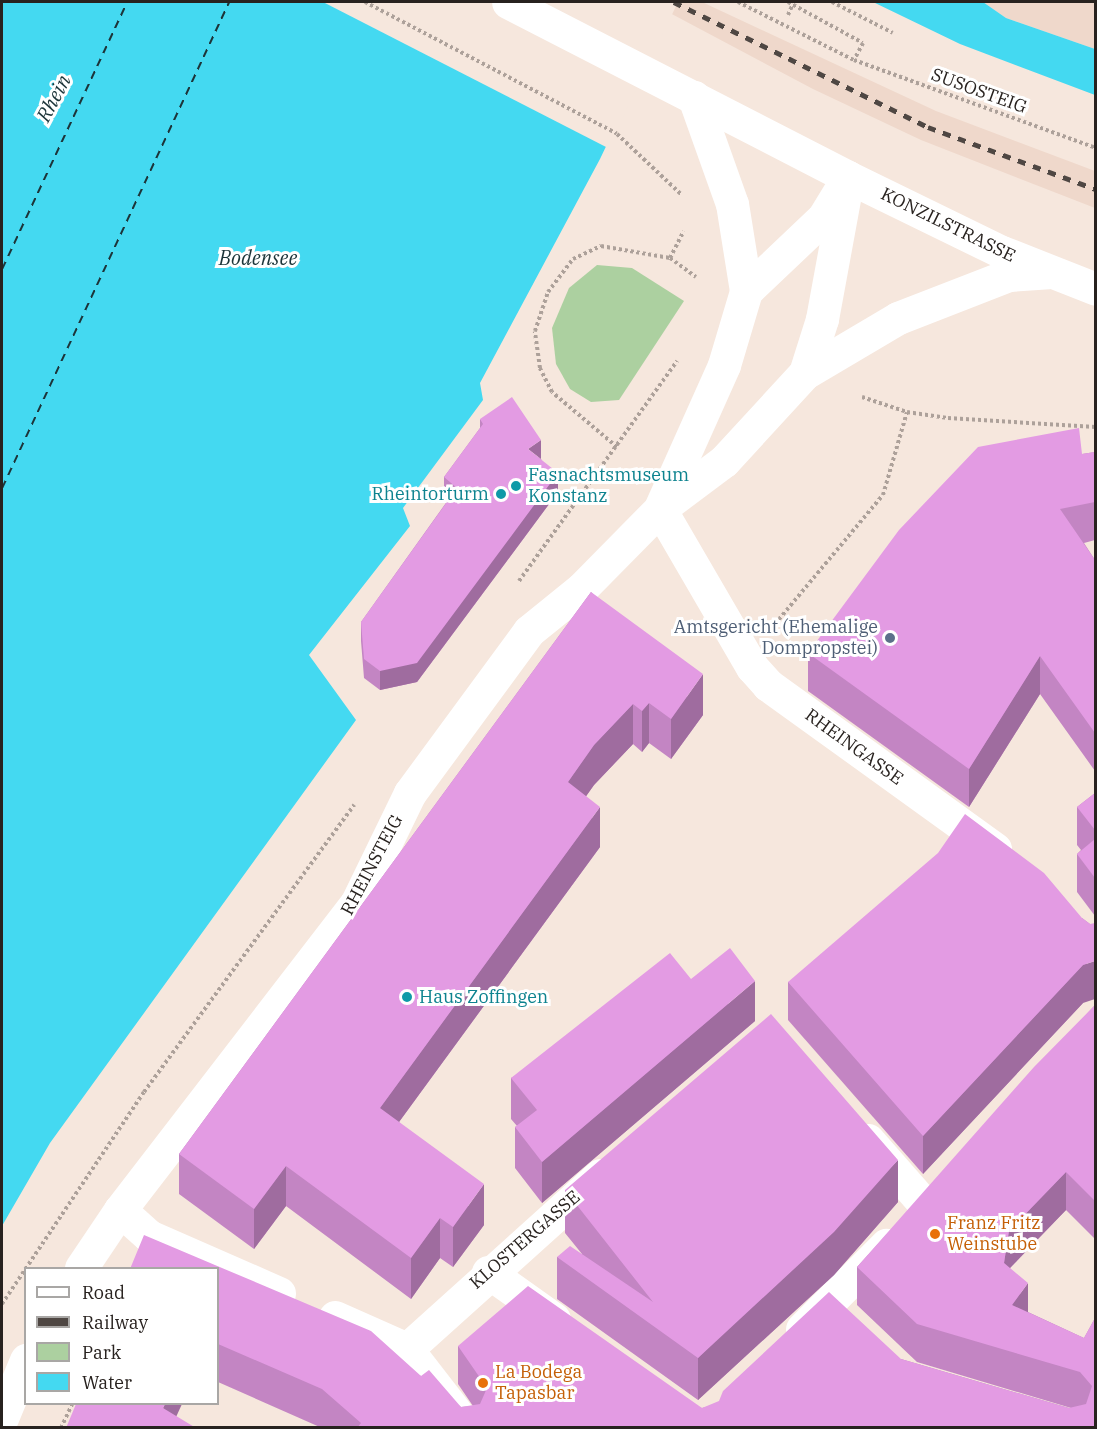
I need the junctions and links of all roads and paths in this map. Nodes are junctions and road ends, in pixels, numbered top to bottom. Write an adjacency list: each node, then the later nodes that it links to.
1 (365, 2): 13 (path)
2 (508, 2): 10 (street, KONZILSTRASSE)
3 (738, 2): 9 (path, SUSOSTEIG)
4 (788, 2): 6 (path)
5 (832, 2): 8 (path)
6 (793, 4): 7 (path); 9 (path)
7 (788, 15)
8 (893, 33)
9 (854, 60): 11 (path, SUSOSTEIG)
10 (694, 97): 12 (street, KONZILSTRASSE); 19 (street)
11 (1095, 148)
12 (848, 177): 16 (street, KONZILSTRASSE); 19 (street); 21 (street, KONZILSTRASSE)
13 (687, 202)
14 (684, 231): 15 (path)
15 (670, 258): 17 (path); 25 (path)
16 (1049, 271): 18 (street, KONZILSTRASSE); 21 (street, KONZILSTRASSE)
17 (696, 277)
18 (1095, 289)
19 (746, 291): 26 (street)
20 (683, 350): 25 (path)
21 (805, 373): 26 (street, KONZILSTRASSE)
22 (862, 397): 23 (path)
23 (907, 412): 24 (path); 28 (path)
24 (1095, 428)
25 (617, 447): 27 (path)
26 (660, 509): 28 (street, RHEINGASSE); 35 (street, RHEINSTEIG)
27 (517, 584)
28 (743, 647): 30 (street, RHEINGASSE)
29 (356, 802): 36 (path)
30 (1024, 871)
31 (848, 1118): 34 (street)
32 (628, 1151): 39 (street, KLOSTERGASSE)
33 (946, 1178): 34 (street)
34 (924, 1204): 41 (street)
35 (120, 1210): 37 (street, RHEINSTEIG); 44 (street)
36 (27, 1267)
37 (82, 1267)
38 (24, 1271): 40 (path)
39 (488, 1272): 43 (street); 44 (street, KLOSTERGASSE)
40 (2, 1304)
41 (829, 1304): 42 (street); 45 (street)
42 (851, 1328)
43 (585, 1341)
44 (407, 1349): 50 (street)
45 (777, 1352)
46 (24, 1365): 48 (street)
47 (72, 1405): 49 (path)
48 (2, 1418)
49 (61, 1428)
50 (468, 1428)

